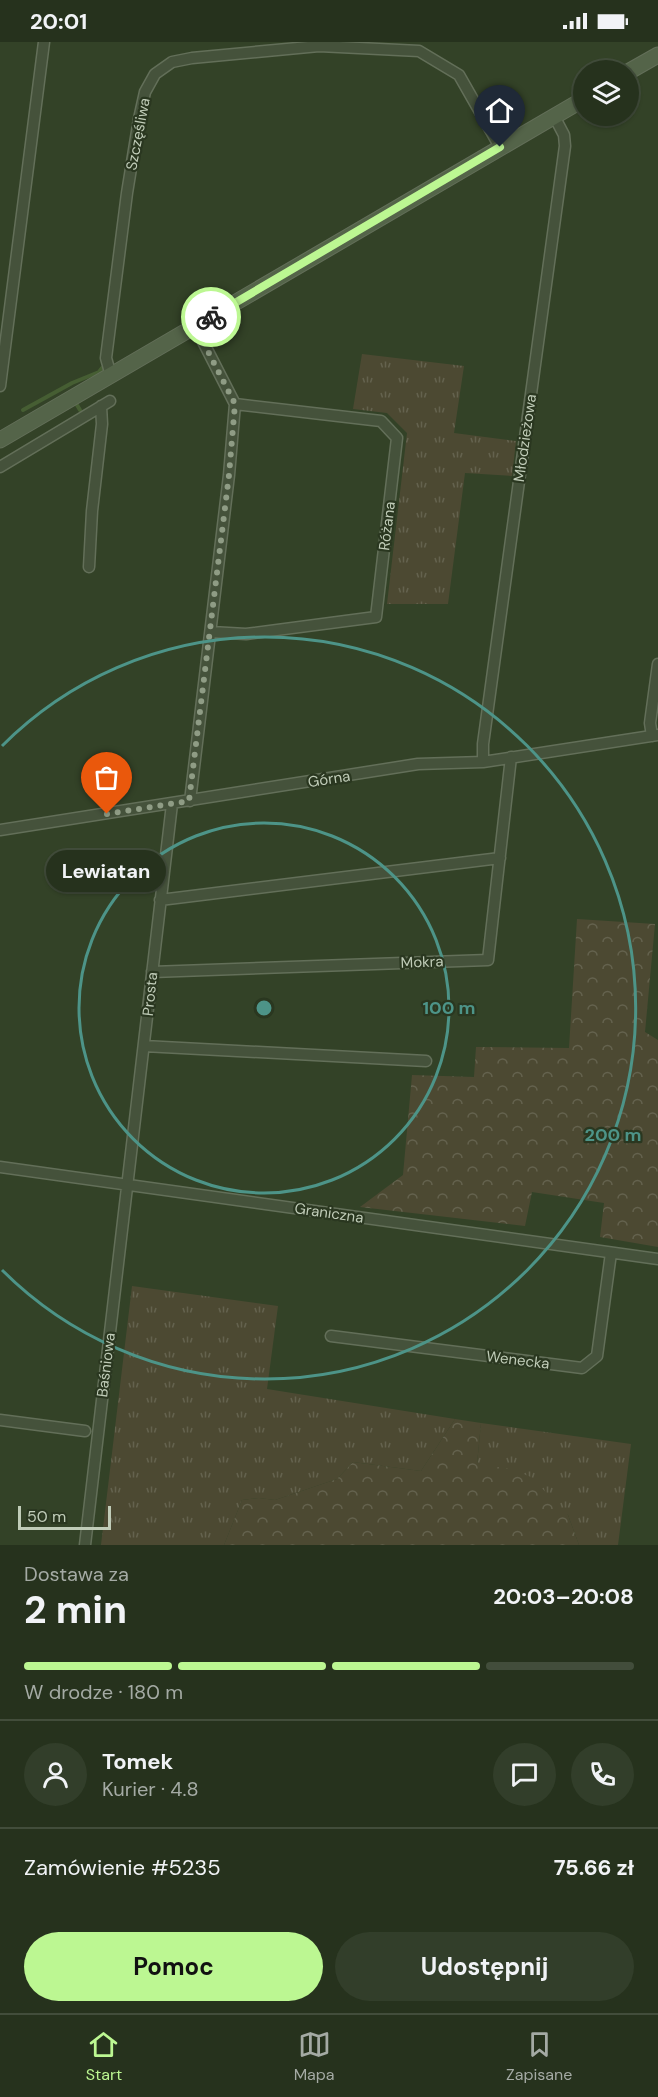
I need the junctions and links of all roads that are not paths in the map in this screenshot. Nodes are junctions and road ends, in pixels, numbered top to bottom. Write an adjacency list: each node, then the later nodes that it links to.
1 (44, 42): 9 (street)
2 (658, 55): 3 (street)
3 (639, 66)
4 (573, 105): 5 (street)
5 (554, 116): 6 (street); 18 (street, Młodzieżowa)
6 (500, 147): 7 (street); 8 (street, Szczęśliwa)
7 (195, 326): 8 (street); 10 (street)
8 (111, 376): 11 (street)
9 (0, 386)
10 (235, 404): 14 (street); 14 (street, Różana)
11 (0, 440)
12 (0, 467): 13 (street)
13 (89, 567)
14 (211, 632): 19 (street)
15 (658, 664): 16 (street)
16 (655, 735): 17 (street, Górna)
17 (511, 758): 18 (street, Górna); 22 (street, Mokra)
18 (483, 762): 19 (street, Górna)
19 (189, 801): 20 (street, Górna)
20 (172, 804): 21 (street, Górna); 23 (street, Prosta)
21 (0, 830)
22 (500, 858): 23 (street); 24 (street, Mokra)
23 (160, 900): 24 (street, Prosta)
24 (152, 972): 25 (street, Prosta)
25 (144, 1046): 26 (street); 28 (street, Prosta)
26 (426, 1061)
27 (0, 1167): 28 (street, Graniczna)
28 (127, 1185): 29 (street, Graniczna); 34 (street, Baśniowa)
29 (611, 1253): 30 (street, Graniczna); 31 (street, Wenecka)
30 (658, 1260)
31 (331, 1336)
32 (0, 1420): 33 (street)
33 (86, 1431)
34 (85, 1545)

